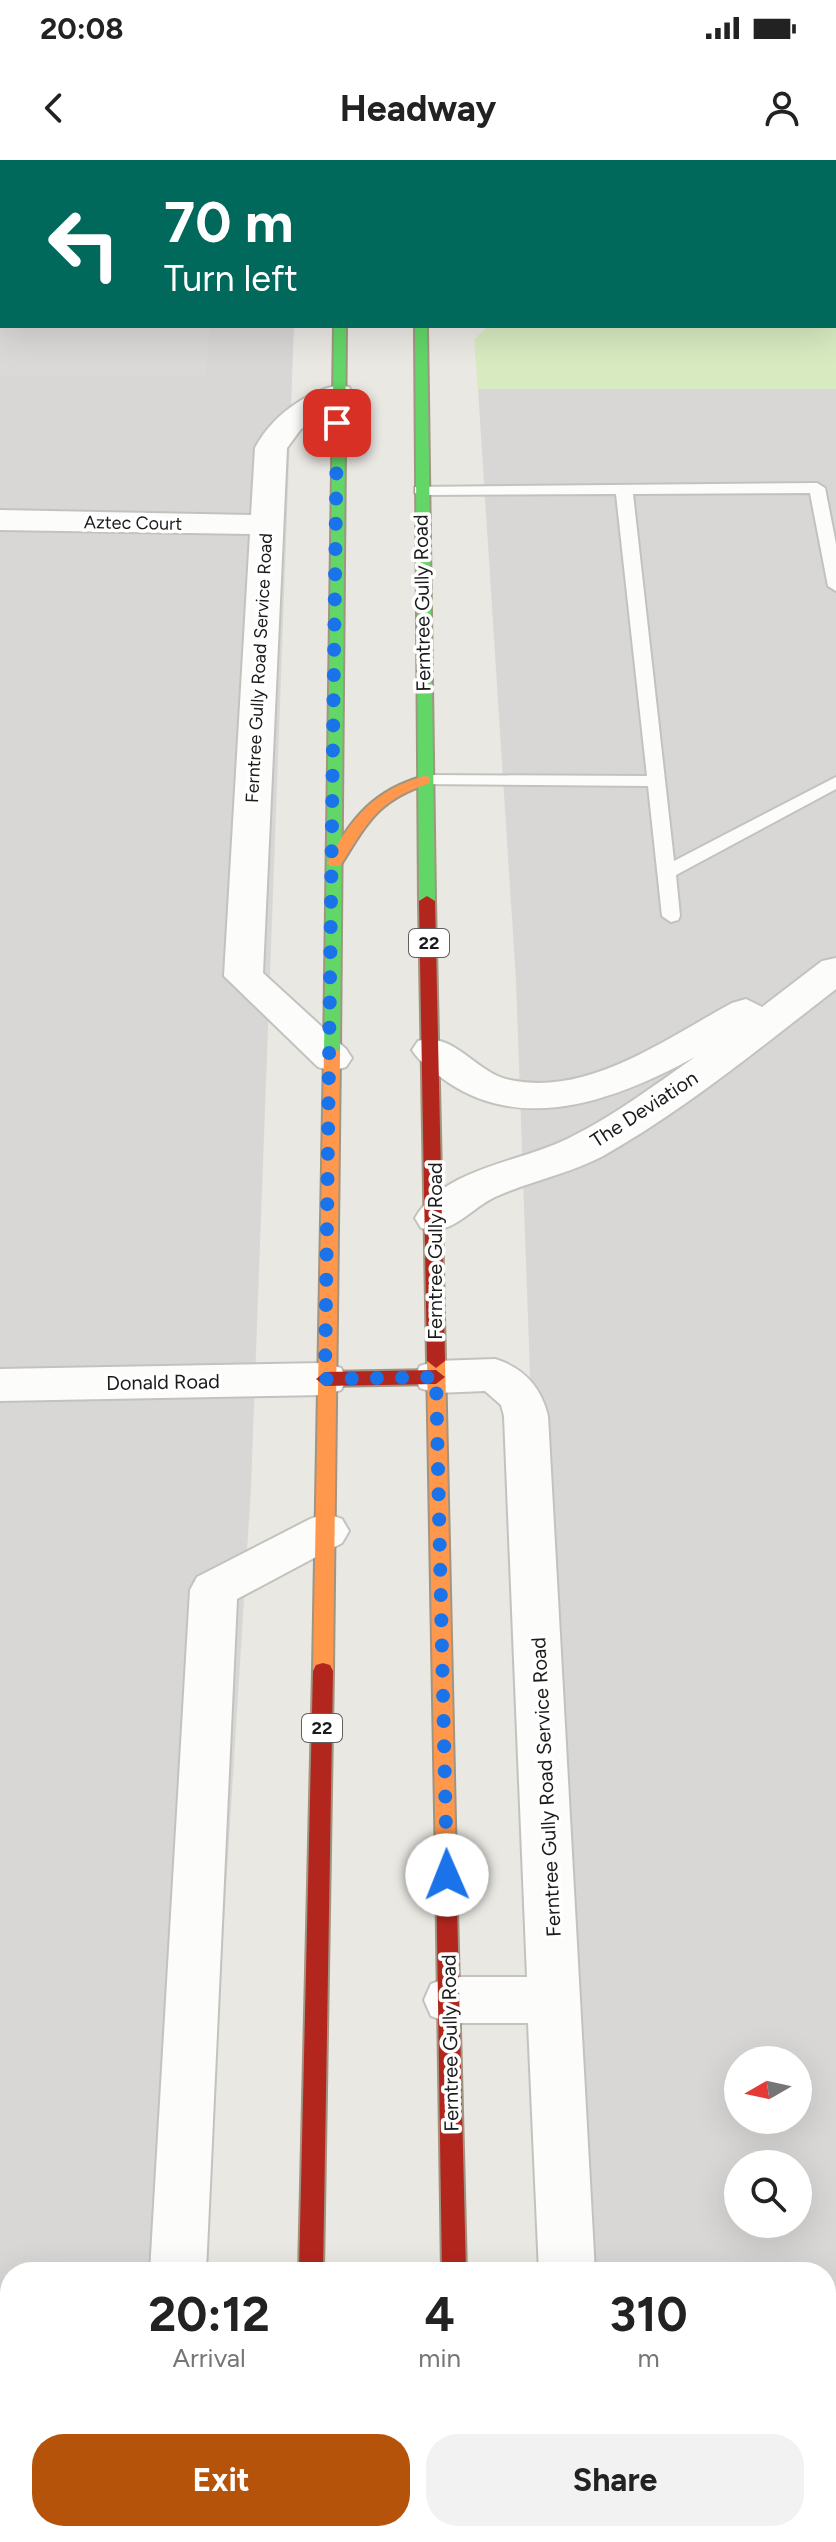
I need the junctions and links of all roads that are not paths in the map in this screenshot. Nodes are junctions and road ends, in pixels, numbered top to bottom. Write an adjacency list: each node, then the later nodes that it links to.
1 (340, 328): 3 (main road, 22)
2 (421, 328): 5 (main road, Ferntree Gully Road / 22)
3 (338, 394): 7 (street, Ferntree Gully Road Service Road); 12 (main road, 22)
4 (624, 489): 5 (lane); 8 (lane); 10 (lane)
5 (421, 490): 9 (main road, Ferntree Gully Road / 22)
6 (0, 520): 7 (street, Aztec Court)
7 (266, 525): 17 (street, Ferntree Gully Road Service Road)
8 (836, 586)
9 (425, 780): 10 (lane); 12 (main road); 16 (main road, Ferntree Gully Road / 22)
10 (657, 781): 13 (lane)
11 (836, 782): 13 (lane)
12 (334, 866): 17 (main road, 22)
13 (667, 872): 14 (lane)
14 (671, 916)
15 (836, 967): 16 (street, The Deviation); 18 (street, The Deviation)
16 (432, 1050): 18 (main road, Ferntree Gully Road / 22)
17 (332, 1058): 20 (main road, 22)
18 (436, 1218): 19 (main road, Ferntree Gully Road / 22)
19 (436, 1377): 20 (main road); 23 (main road, Ferntree Gully Road / 22); 24 (street, Ferntree Gully Road Service Road)
20 (325, 1379): 21 (street, Donald Road); 22 (main road, 22)
21 (0, 1385)
22 (326, 1531): 25 (street); 26 (main road, 22)
23 (450, 2000): 24 (street); 27 (main road, Ferntree Gully Road / 22)
24 (556, 2000): 28 (street, Ferntree Gully Road Service Road)
25 (179, 2262)
26 (311, 2262)
27 (454, 2262)
28 (567, 2262)

